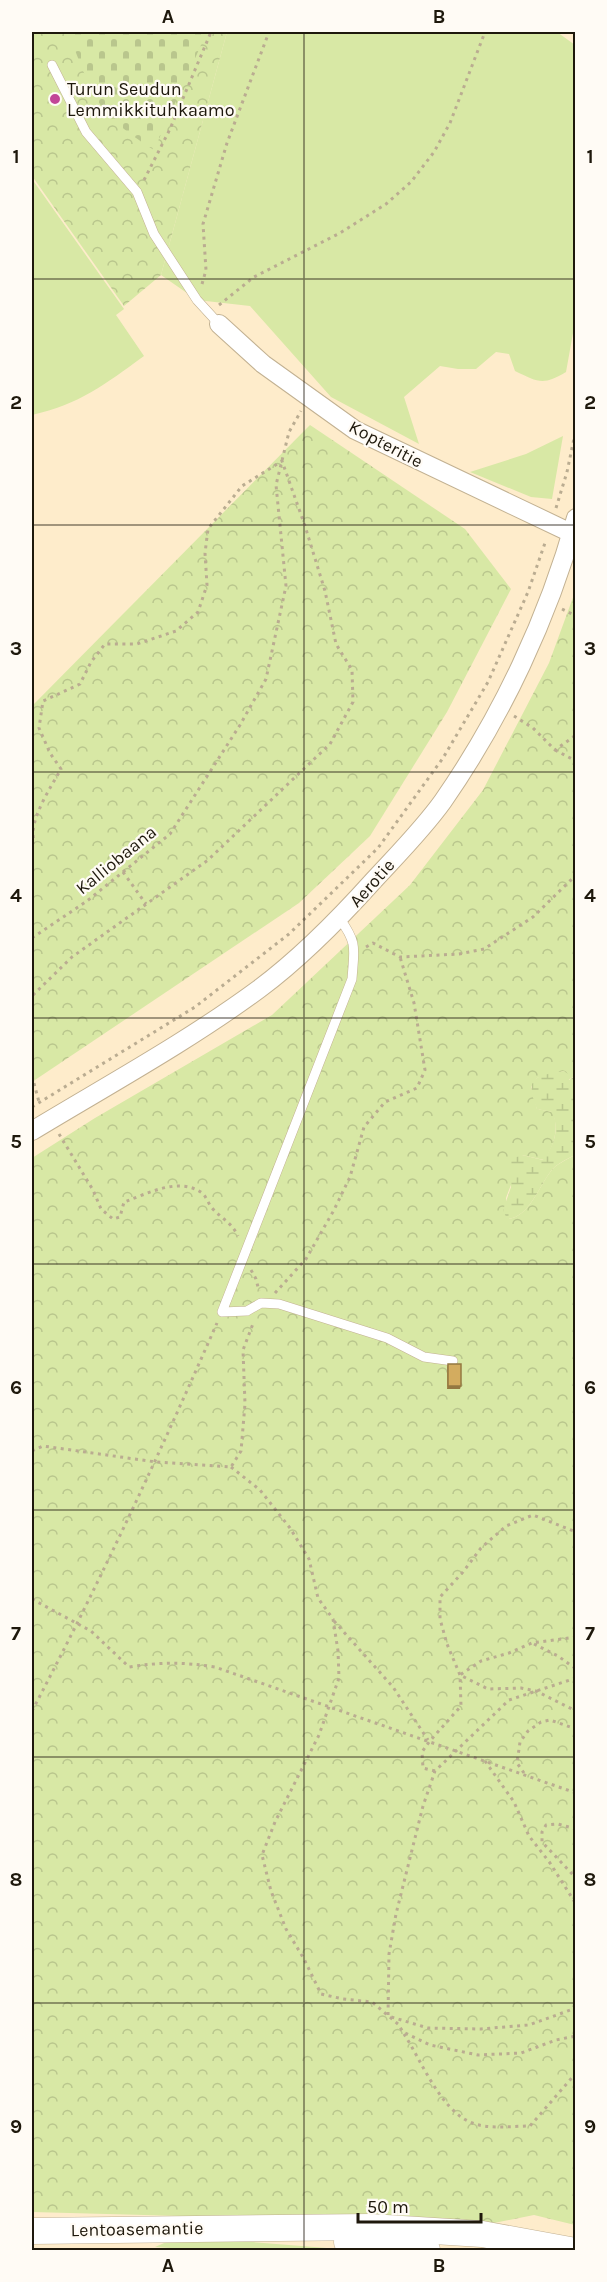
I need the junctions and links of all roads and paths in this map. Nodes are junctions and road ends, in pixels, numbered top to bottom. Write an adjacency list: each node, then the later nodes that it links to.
1 (211, 32): 5 (path)
2 (268, 32): 6 (path)
3 (485, 32): 7 (path)
4 (52, 65): 5 (lane)
5 (137, 192): 6 (lane)
6 (197, 300): 7 (lane)
7 (214, 319): 8 (street, Kopteritie)
8 (308, 398): 10 (path, Kalliobaana); 11 (street, Kopteritie)
9 (576, 429): 11 (path)
10 (282, 461): 17 (path); 18 (path, Kalliobaana); 20 (path)
11 (551, 524): 12 (street, Kopteritie); 27 (path)
12 (573, 525): 13 (street, Aerotie)
13 (500, 706): 15 (path); 21 (street, Aerotie)
14 (576, 735): 15 (path)
15 (555, 750): 16 (path)
16 (576, 761)
17 (32, 845)
18 (123, 872): 20 (path); 22 (path, Kalliobaana)
19 (576, 875): 24 (path)
20 (146, 904): 25 (path)
21 (340, 919): 23 (lane); 29 (street, Aerotie)
22 (32, 938)
23 (354, 955): 24 (path); 31 (lane)
24 (400, 957): 32 (path)
25 (32, 996)
26 (32, 1076): 27 (path)
27 (39, 1102): 28 (path)
28 (32, 1107)
29 (50, 1120): 30 (street, Aerotie); 31 (path)
30 (32, 1131)
31 (243, 1254): 32 (path); 33 (lane)
32 (262, 1299): 33 (lane); 34 (lane); 37 (path)
33 (222, 1312): 36 (path)
34 (453, 1360)
35 (32, 1451): 36 (path)
36 (156, 1462): 37 (path); 41 (path)
37 (231, 1467): 40 (path)
38 (576, 1532): 45 (path)
39 (32, 1599): 41 (path)
40 (333, 1619): 48 (path); 52 (path)
41 (77, 1624): 48 (path); 49 (path)
42 (576, 1637): 43 (path)
43 (532, 1643): 44 (path); 45 (path)
44 (576, 1669)
45 (460, 1675): 47 (path); 52 (path)
46 (576, 1678): 47 (path)
47 (536, 1691): 50 (path); 53 (path)
48 (327, 1707): 52 (path); 62 (path)
49 (32, 1711)
50 (576, 1711)
51 (576, 1729): 56 (path)
52 (429, 1742): 53 (path); 55 (path)
53 (456, 1751): 54 (path); 55 (path)
54 (485, 1760): 56 (path); 60 (path)
55 (435, 1771): 62 (path)
56 (525, 1774): 57 (path)
57 (576, 1792)
58 (576, 1829): 59 (path)
59 (576, 1878)
60 (576, 1904)
61 (576, 2008): 62 (path)
62 (388, 2016): 63 (path)
63 (403, 2032): 64 (path); 65 (path)
64 (576, 2036)
65 (576, 2073)
66 (243, 2228): 67 (main road, Lentoasemantie); 68 (main road, Lentoasemantie); 69 (main road, Lentoasemantie)
67 (32, 2230)
68 (427, 2250)
69 (570, 2250)

